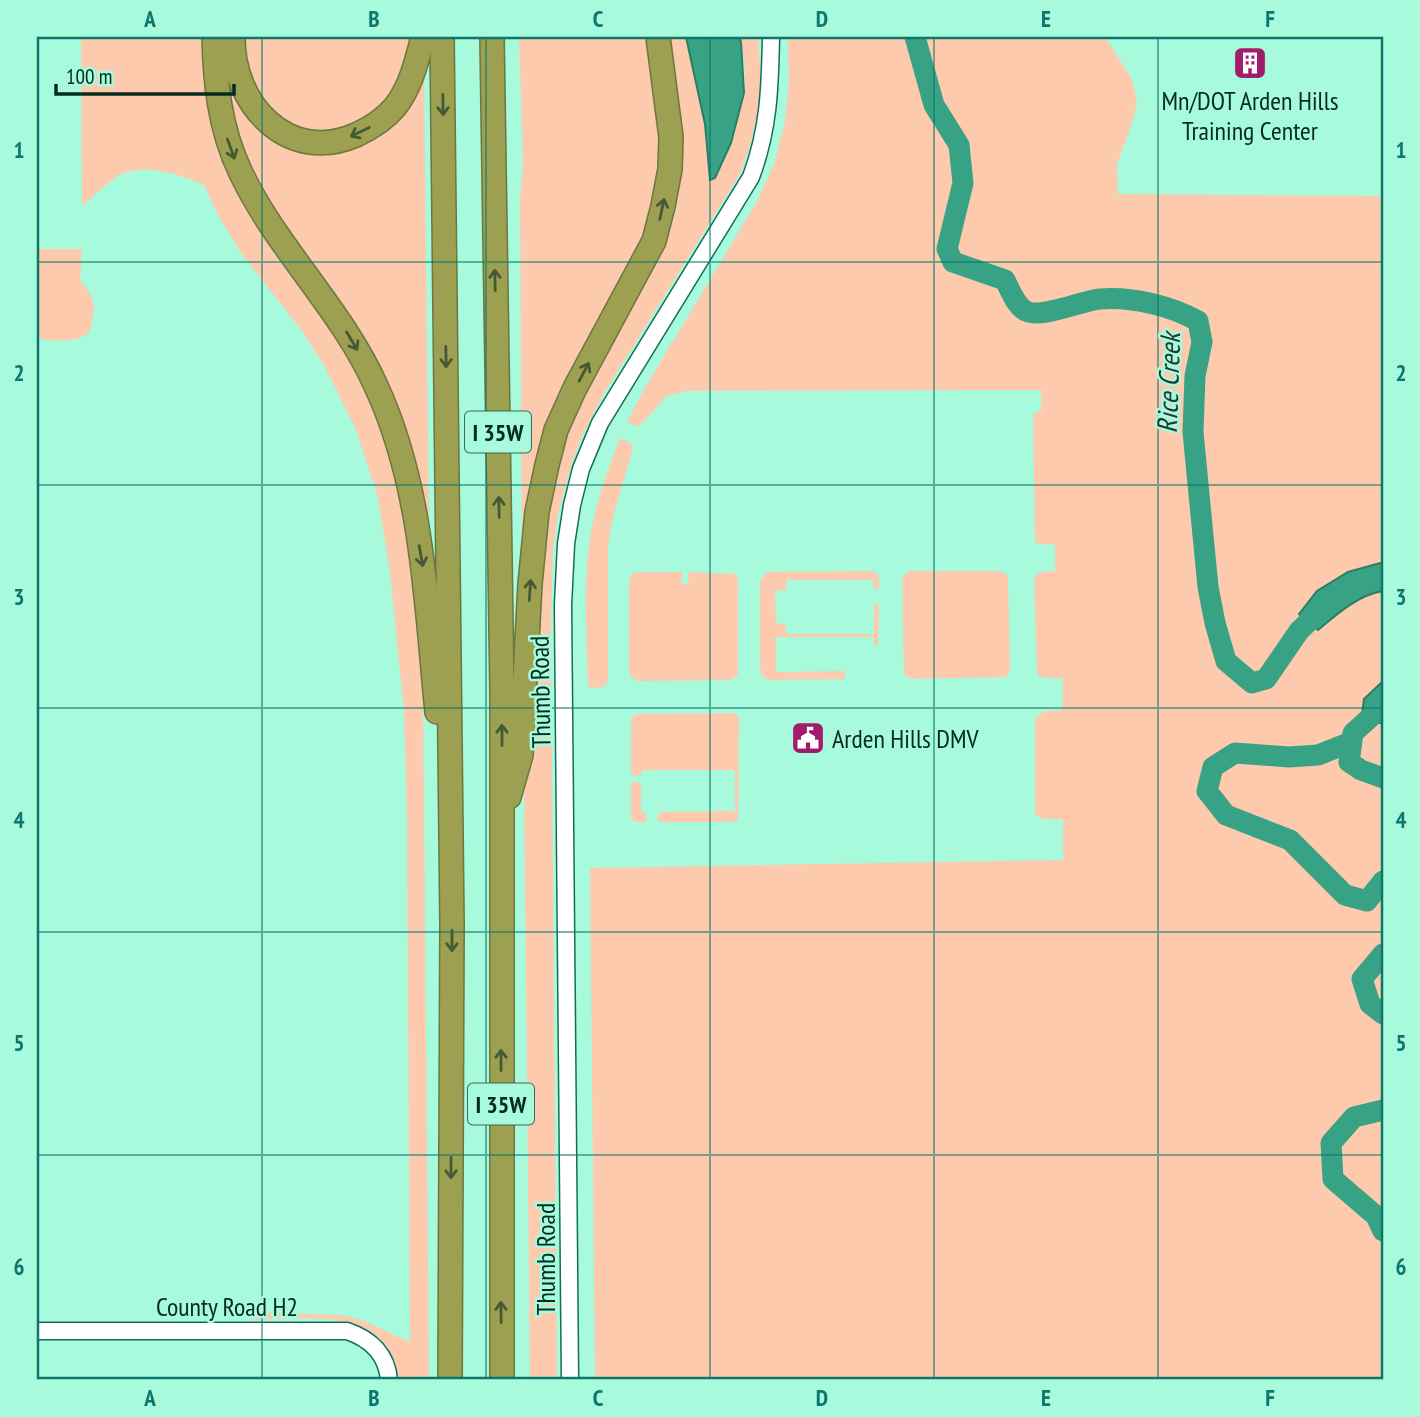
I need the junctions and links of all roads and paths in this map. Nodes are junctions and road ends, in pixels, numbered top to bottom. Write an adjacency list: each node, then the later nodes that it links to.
1 (214, 37): 9 (highway, one-way to 9)
2 (233, 37): 3 (highway, one-way to 2)
3 (423, 37)
4 (442, 37): 9 (highway, I 35W, one-way to 9)
5 (492, 37): 8 (highway, I 35W, one-way to 5)
6 (658, 37): 8 (highway, one-way to 6)
7 (769, 37): 14 (street, Thumb Road)
8 (501, 827): 13 (highway, I 35W, one-way to 8)
9 (452, 872): 12 (highway, I 35W, one-way to 12)
10 (37, 1331): 11 (street, County Road H2)
11 (389, 1380)
12 (450, 1380)
13 (502, 1380)
14 (570, 1380)

